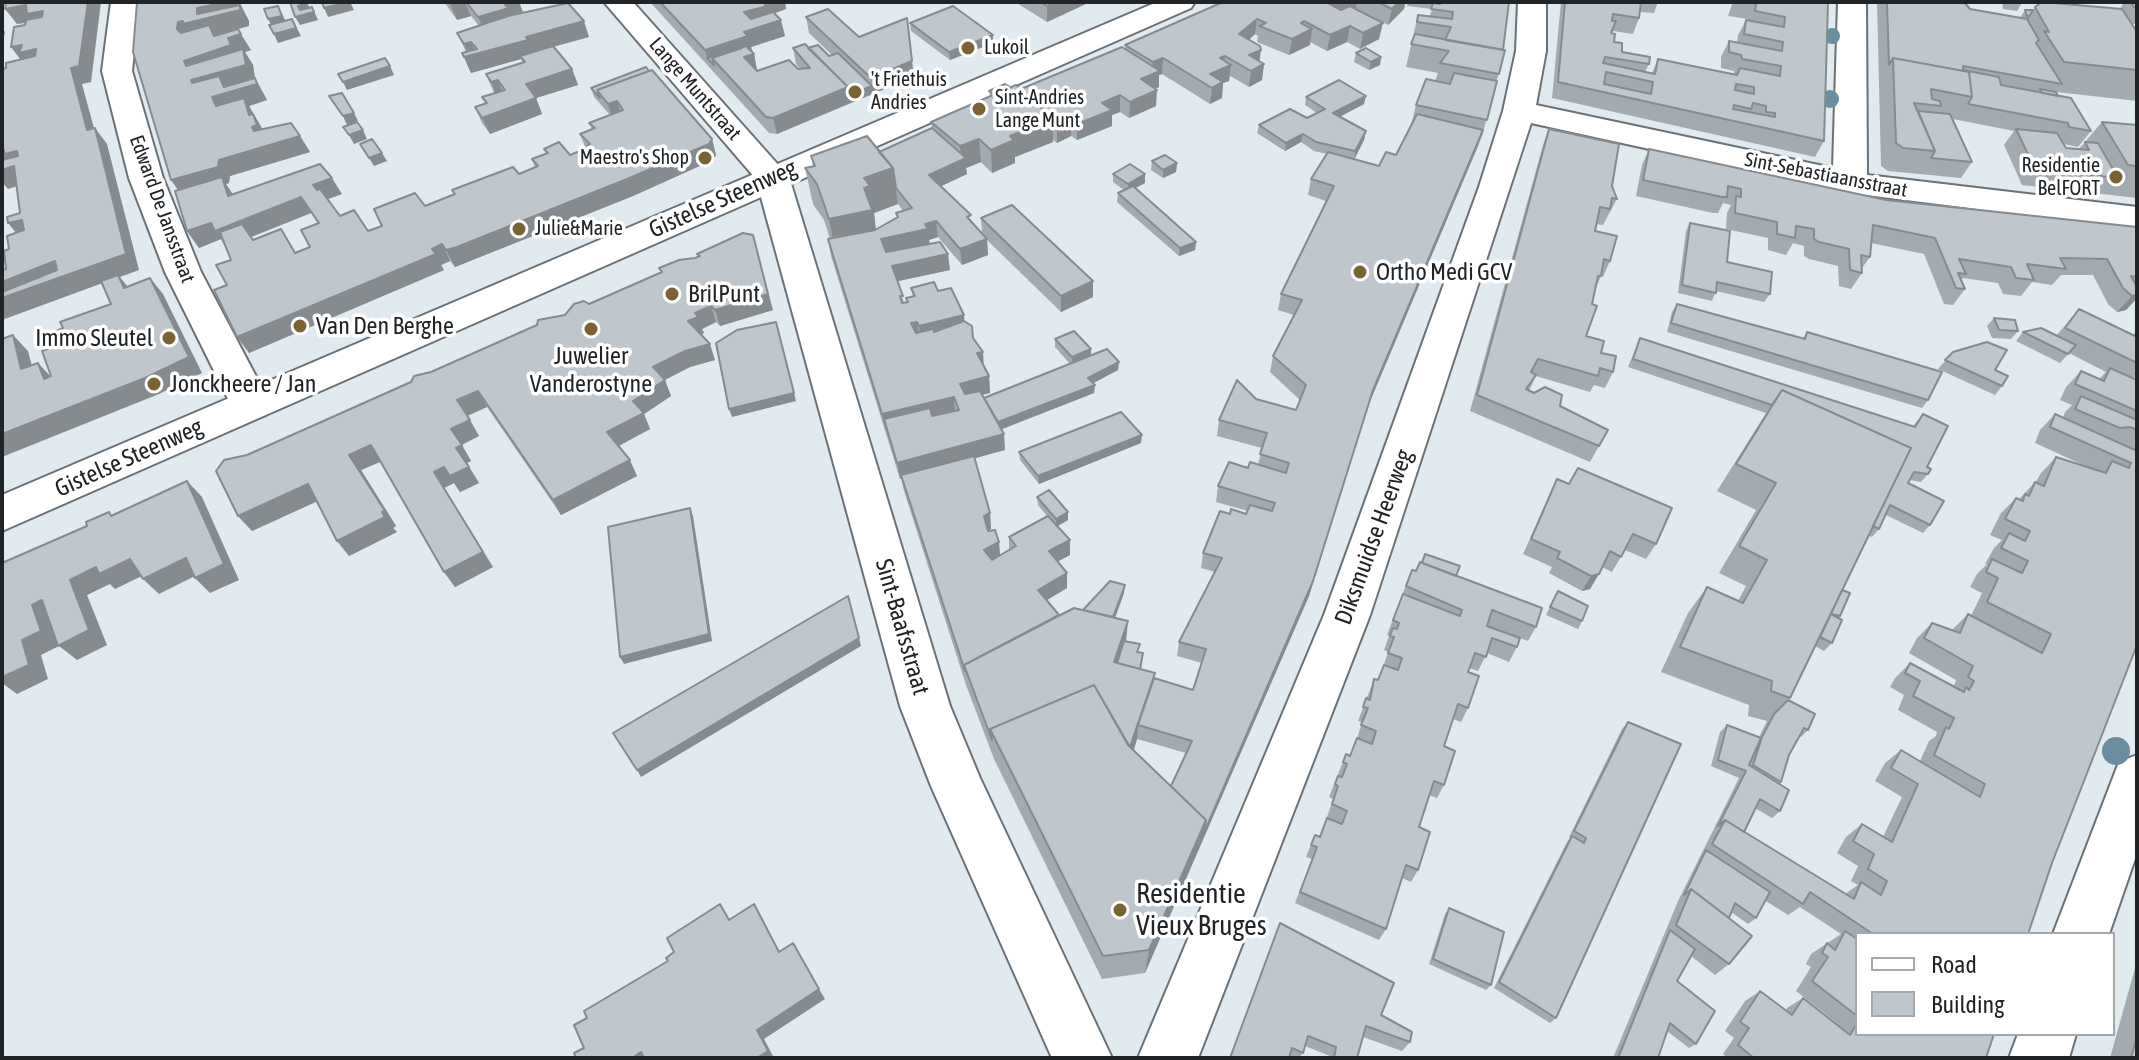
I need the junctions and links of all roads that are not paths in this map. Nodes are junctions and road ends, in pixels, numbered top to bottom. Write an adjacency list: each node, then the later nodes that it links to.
1 (125, 2): 10 (street, Edward De Jansstraat)
2 (618, 2): 7 (street, Lange Muntstraat)
3 (1181, 2): 7 (street, Gistelse Steenweg)
4 (1532, 2): 6 (street, Diksmuidse Heerweg)
5 (1852, 2): 8 (street)
6 (1519, 111): 8 (street, Sint-Sebastiaansstraat); 16 (street, Diksmuidse Heerweg)
7 (772, 177): 10 (street, Gistelse Steenweg); 15 (street, Sint-Baafsstraat)
8 (1850, 183): 9 (street, Sint-Sebastiaansstraat)
9 (2137, 218)
10 (251, 405): 11 (street, Gistelse Steenweg)
11 (2, 514)
12 (2137, 779): 13 (street)
13 (2082, 932)
14 (2046, 1036): 17 (street)
15 (1082, 1058)
16 (1168, 1058)
17 (2039, 1058)

